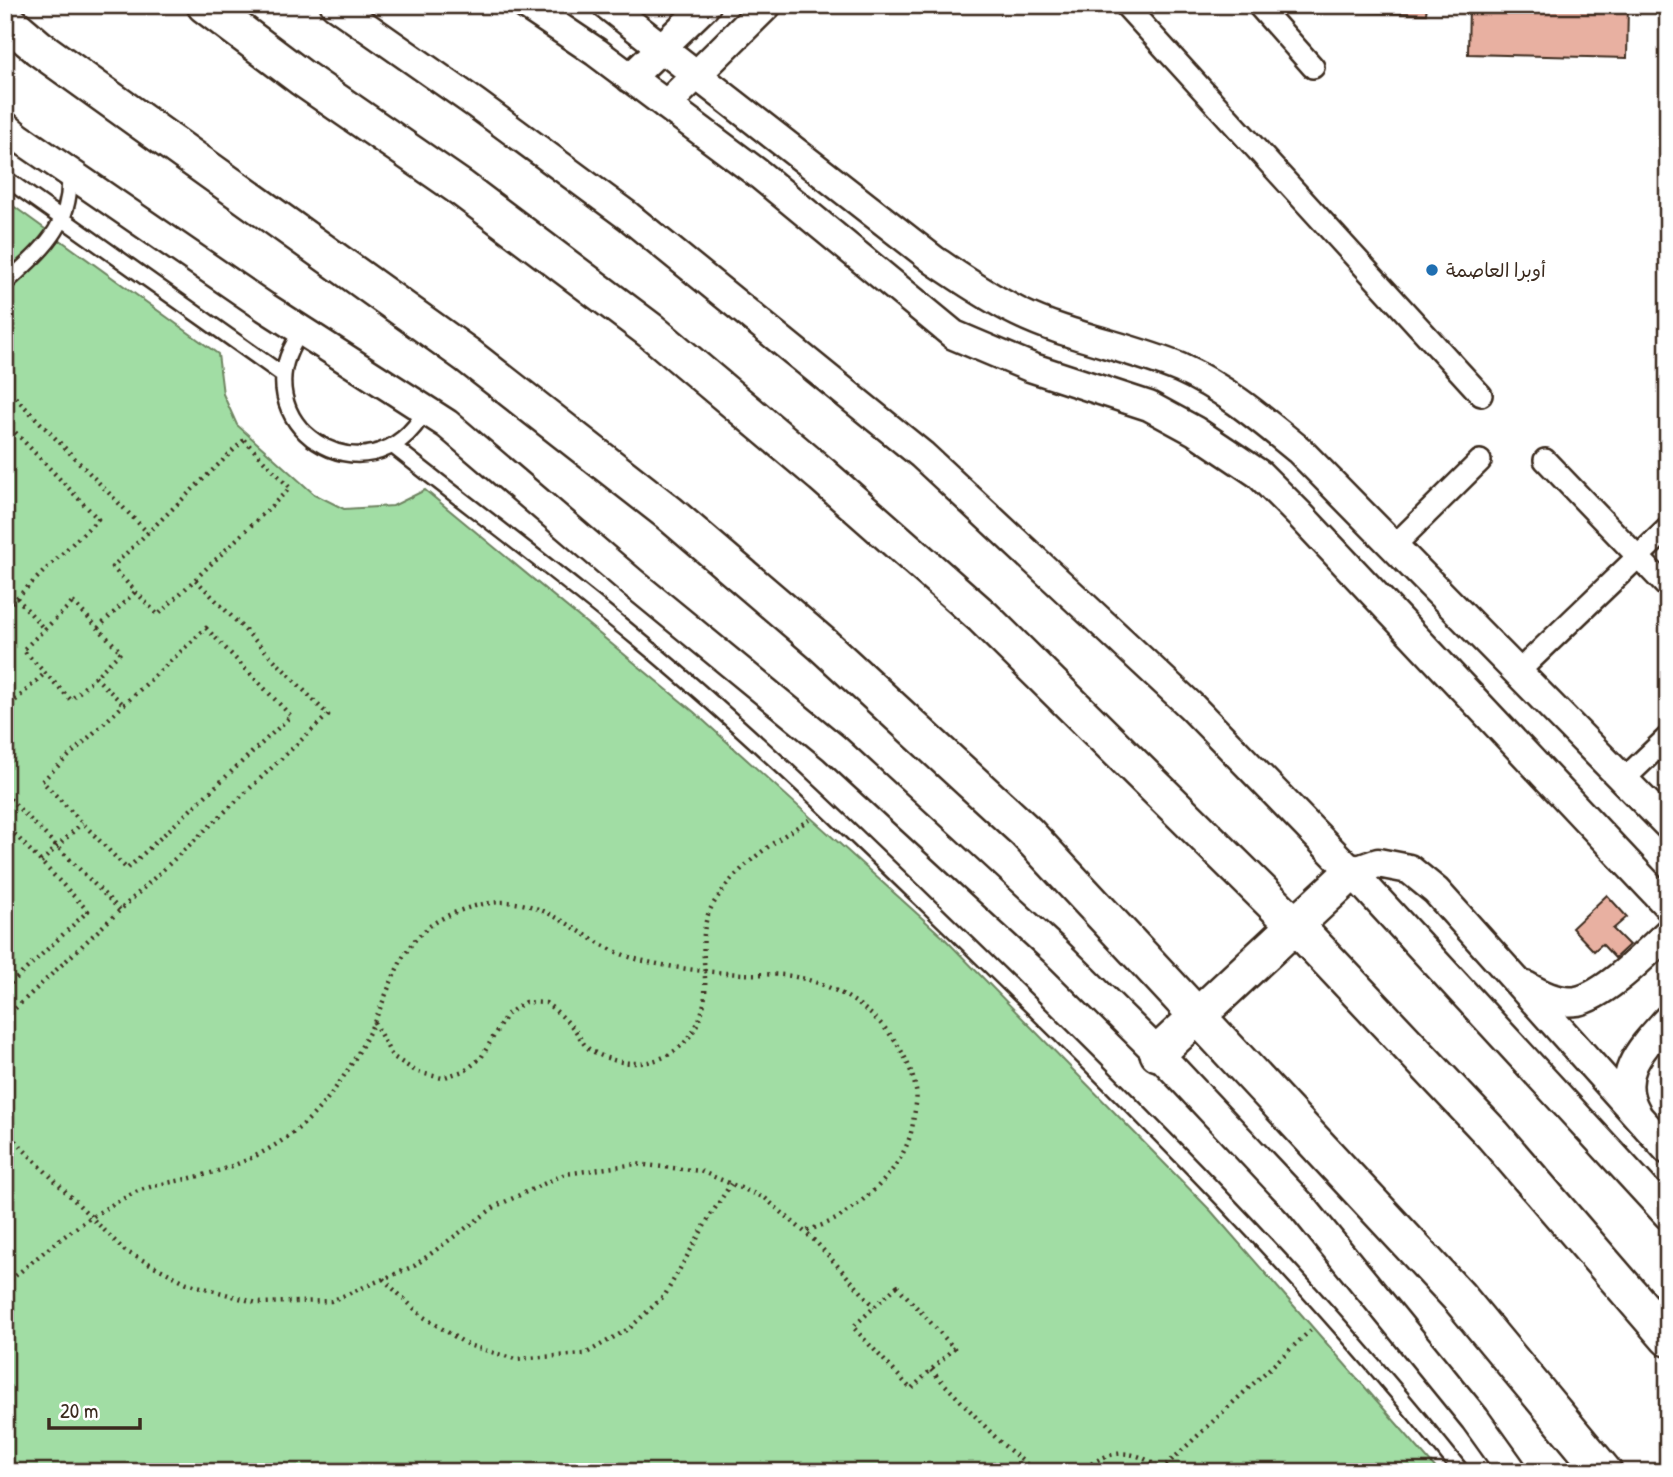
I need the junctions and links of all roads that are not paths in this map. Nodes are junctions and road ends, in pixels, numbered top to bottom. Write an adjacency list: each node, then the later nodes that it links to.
1 (205, 5): 37 (street)
2 (335, 5): 35 (street)
3 (526, 5): 13 (street)
4 (607, 5): 10 (street)
5 (706, 5): 10 (street)
6 (767, 5): 12 (street)
7 (1125, 5): 22 (street)
8 (1258, 5): 11 (street)
9 (5, 19): 40 (street)
10 (661, 48): 12 (street); 13 (street)
11 (1312, 67)
12 (696, 75): 14 (street); 28 (street)
13 (630, 78): 14 (street)
14 (666, 104): 36 (street)
15 (5, 126): 16 (street)
16 (69, 171): 18 (lane); 20 (street)
17 (5, 178): 18 (lane)
18 (63, 220): 19 (lane); 21 (lane)
19 (5, 284)
20 (302, 331): 21 (lane); 23 (street)
21 (283, 375): 24 (lane)
22 (1480, 395)
23 (425, 411): 24 (lane); 42 (street)
24 (393, 446): 47 (lane)
25 (1545, 460): 29 (street)
26 (1480, 461): 28 (street)
27 (1668, 527): 29 (street)
28 (1394, 546): 31 (street)
29 (1638, 557): 30 (street); 31 (street)
30 (1668, 588)
31 (1518, 672): 33 (street)
32 (1668, 737): 33 (street)
33 (1624, 779): 34 (street)
34 (1668, 825)
35 (1352, 872): 37 (street); 39 (street); 45 (street)
36 (1668, 906)
37 (1295, 925): 40 (street); 46 (street)
38 (1668, 933): 39 (street)
39 (1512, 976): 43 (street)
40 (1198, 1016): 42 (street); 49 (street)
41 (1668, 1020): 43 (street)
42 (1158, 1052): 48 (street)
43 (1641, 1121): 44 (street)
44 (1668, 1150)
45 (1668, 1215)
46 (1668, 1338)
47 (1462, 1472)
48 (1513, 1472)
49 (1604, 1472)

